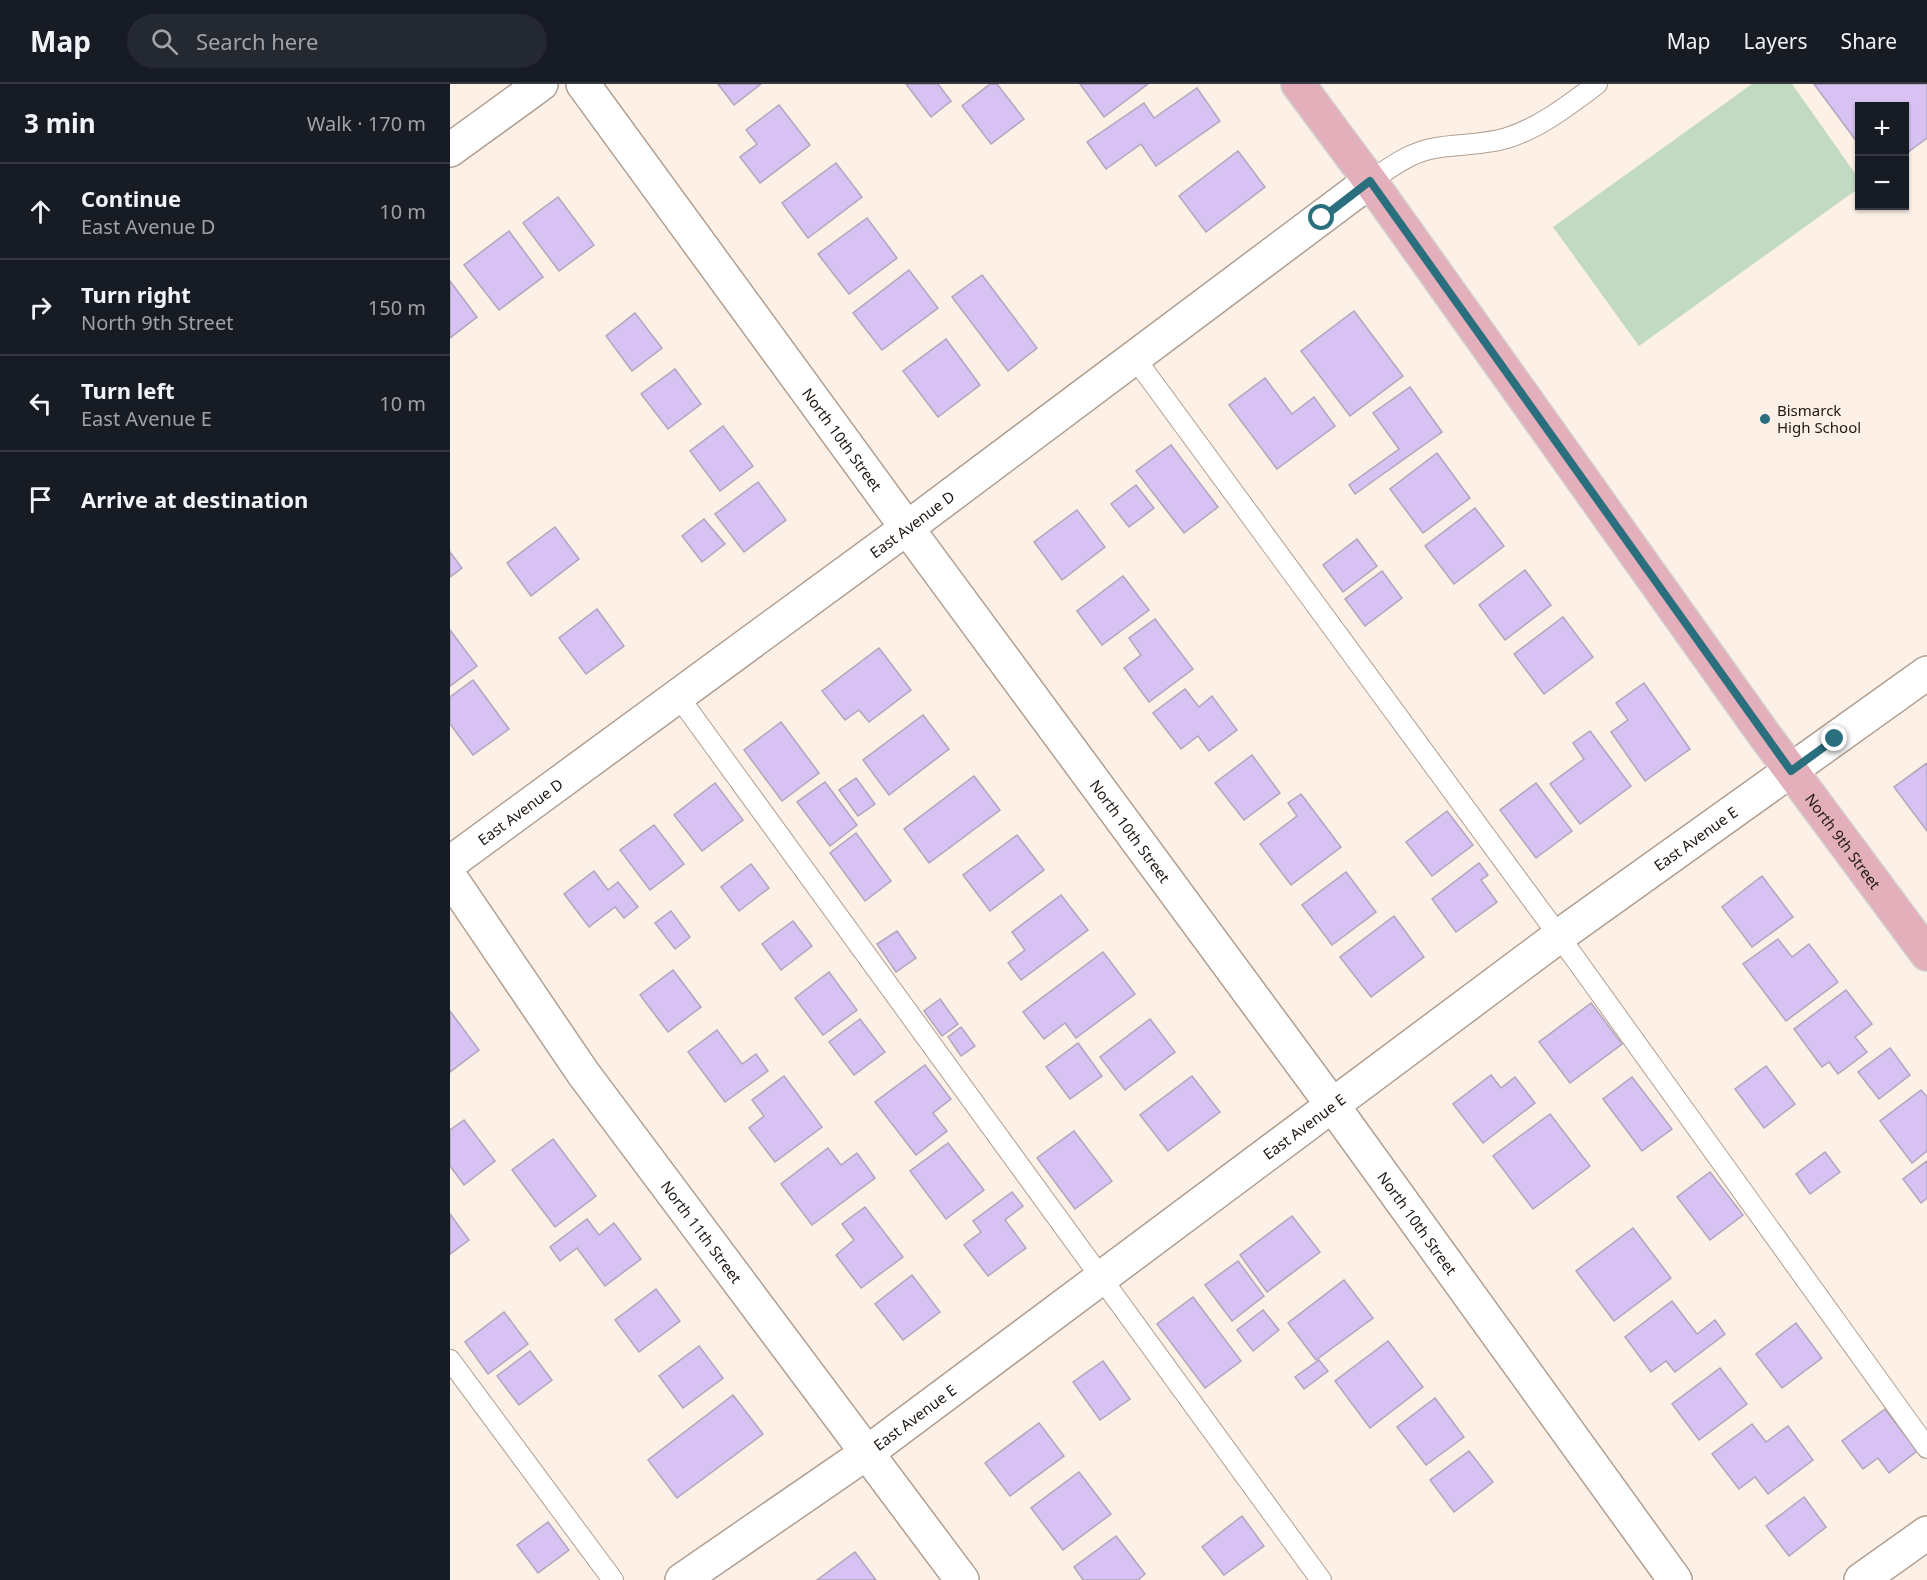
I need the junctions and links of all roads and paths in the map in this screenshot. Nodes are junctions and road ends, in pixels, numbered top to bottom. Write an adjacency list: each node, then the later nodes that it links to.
1 (541, 84): 5 (street)
2 (583, 84): 8 (street, North 10th Street)
3 (1298, 84): 6 (main road, North 9th Street)
4 (1597, 84): 6 (lane)
5 (450, 150)
6 (1370, 181): 7 (street, East Avenue D); 11 (main road, North 9th Street)
7 (1134, 357): 8 (street, East Avenue D); 14 (lane)
8 (907, 528): 10 (street, East Avenue D); 16 (street, North 10th Street)
9 (1927, 673): 11 (street, East Avenue E)
10 (678, 696): 12 (street, East Avenue D); 17 (lane)
11 (1791, 771): 14 (street, East Avenue E); 15 (main road, North 9th Street)
12 (450, 864)
13 (450, 877): 20 (street, North 11th Street)
14 (1560, 936): 16 (street, East Avenue E); 19 (lane)
15 (1927, 954)
16 (1333, 1106): 17 (street, East Avenue E); 26 (street, North 10th Street)
17 (1103, 1279): 20 (street, East Avenue E); 25 (lane)
18 (450, 1360): 22 (lane)
19 (1927, 1448)
20 (868, 1452): 23 (street, East Avenue E); 24 (street, North 11th Street)
21 (1927, 1533): 27 (street)
22 (613, 1580)
23 (682, 1580)
24 (962, 1580)
25 (1321, 1580)
26 (1675, 1580)
27 (1861, 1580)

